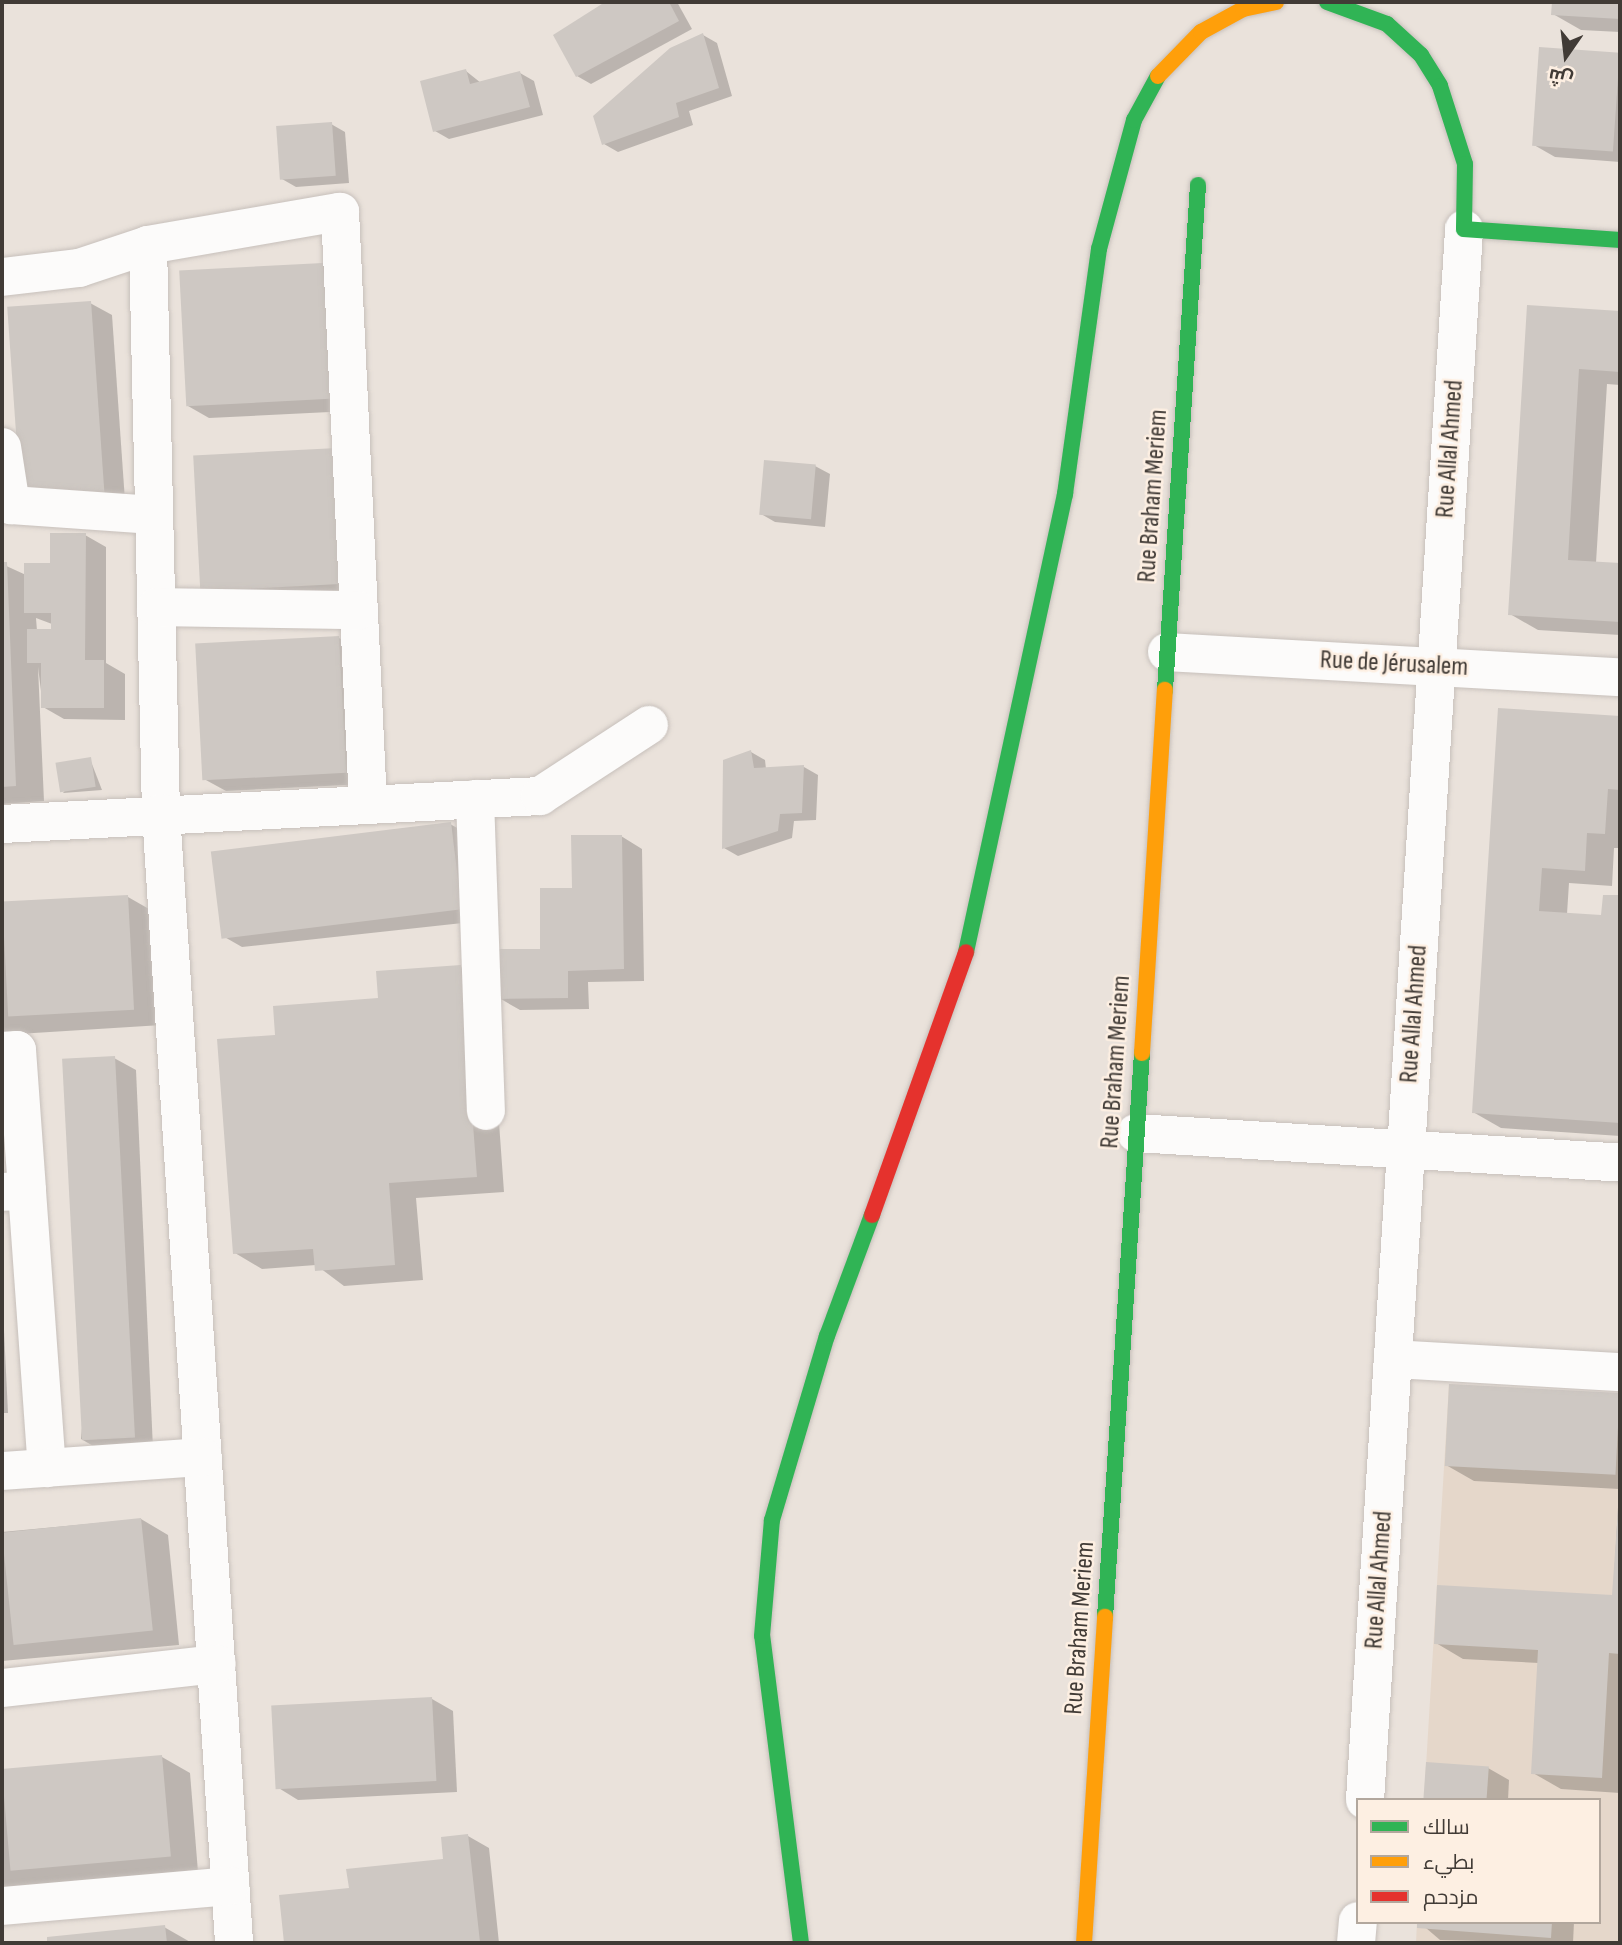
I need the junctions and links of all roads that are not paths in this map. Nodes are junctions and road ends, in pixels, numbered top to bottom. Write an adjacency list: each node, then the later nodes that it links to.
1 (1276, 2): 38 (main road)
2 (1327, 2): 4 (main road)
3 (1199, 185): 12 (main road, Rue Braham Meriem)
4 (1464, 229): 5 (main road); 13 (street, Rue Allal Ahmed)
5 (1620, 240)
6 (148, 245): 7 (street); 9 (street); 11 (street)
7 (2, 277)
8 (2, 447): 9 (street)
9 (154, 515): 10 (street)
10 (156, 607): 11 (street); 18 (street)
11 (358, 610): 17 (street)
12 (1167, 652): 13 (street, Rue de Jérusalem); 22 (main road, Rue Braham Meriem)
13 (1436, 667): 14 (street, Rue de Jérusalem); 23 (street, Rue Allal Ahmed)
14 (1620, 677)
15 (649, 724): 16 (street)
16 (475, 799): 17 (street); 21 (street)
17 (368, 804): 18 (street)
18 (161, 813): 19 (street); 28 (street)
19 (2, 824)
20 (2, 1051): 25 (street)
21 (486, 1111)
22 (1136, 1133): 23 (street); 39 (main road, Rue Braham Meriem)
23 (1406, 1150): 24 (street); 26 (street, Rue Allal Ahmed)
24 (1620, 1163)
25 (14, 1191): 29 (street)
26 (1392, 1359): 27 (street); 33 (street, Rue Allal Ahmed)
27 (1620, 1372)
28 (204, 1457): 29 (street); 31 (street)
29 (47, 1468): 30 (street)
30 (2, 1471)
31 (216, 1664): 32 (street); 34 (street)
32 (2, 1688)
33 (1365, 1798)
34 (230, 1886): 35 (street); 37 (street)
35 (2, 1906)
36 (1358, 1924): 40 (street)
37 (234, 1943)
38 (801, 1943)
39 (1084, 1943)
40 (1356, 1943)

